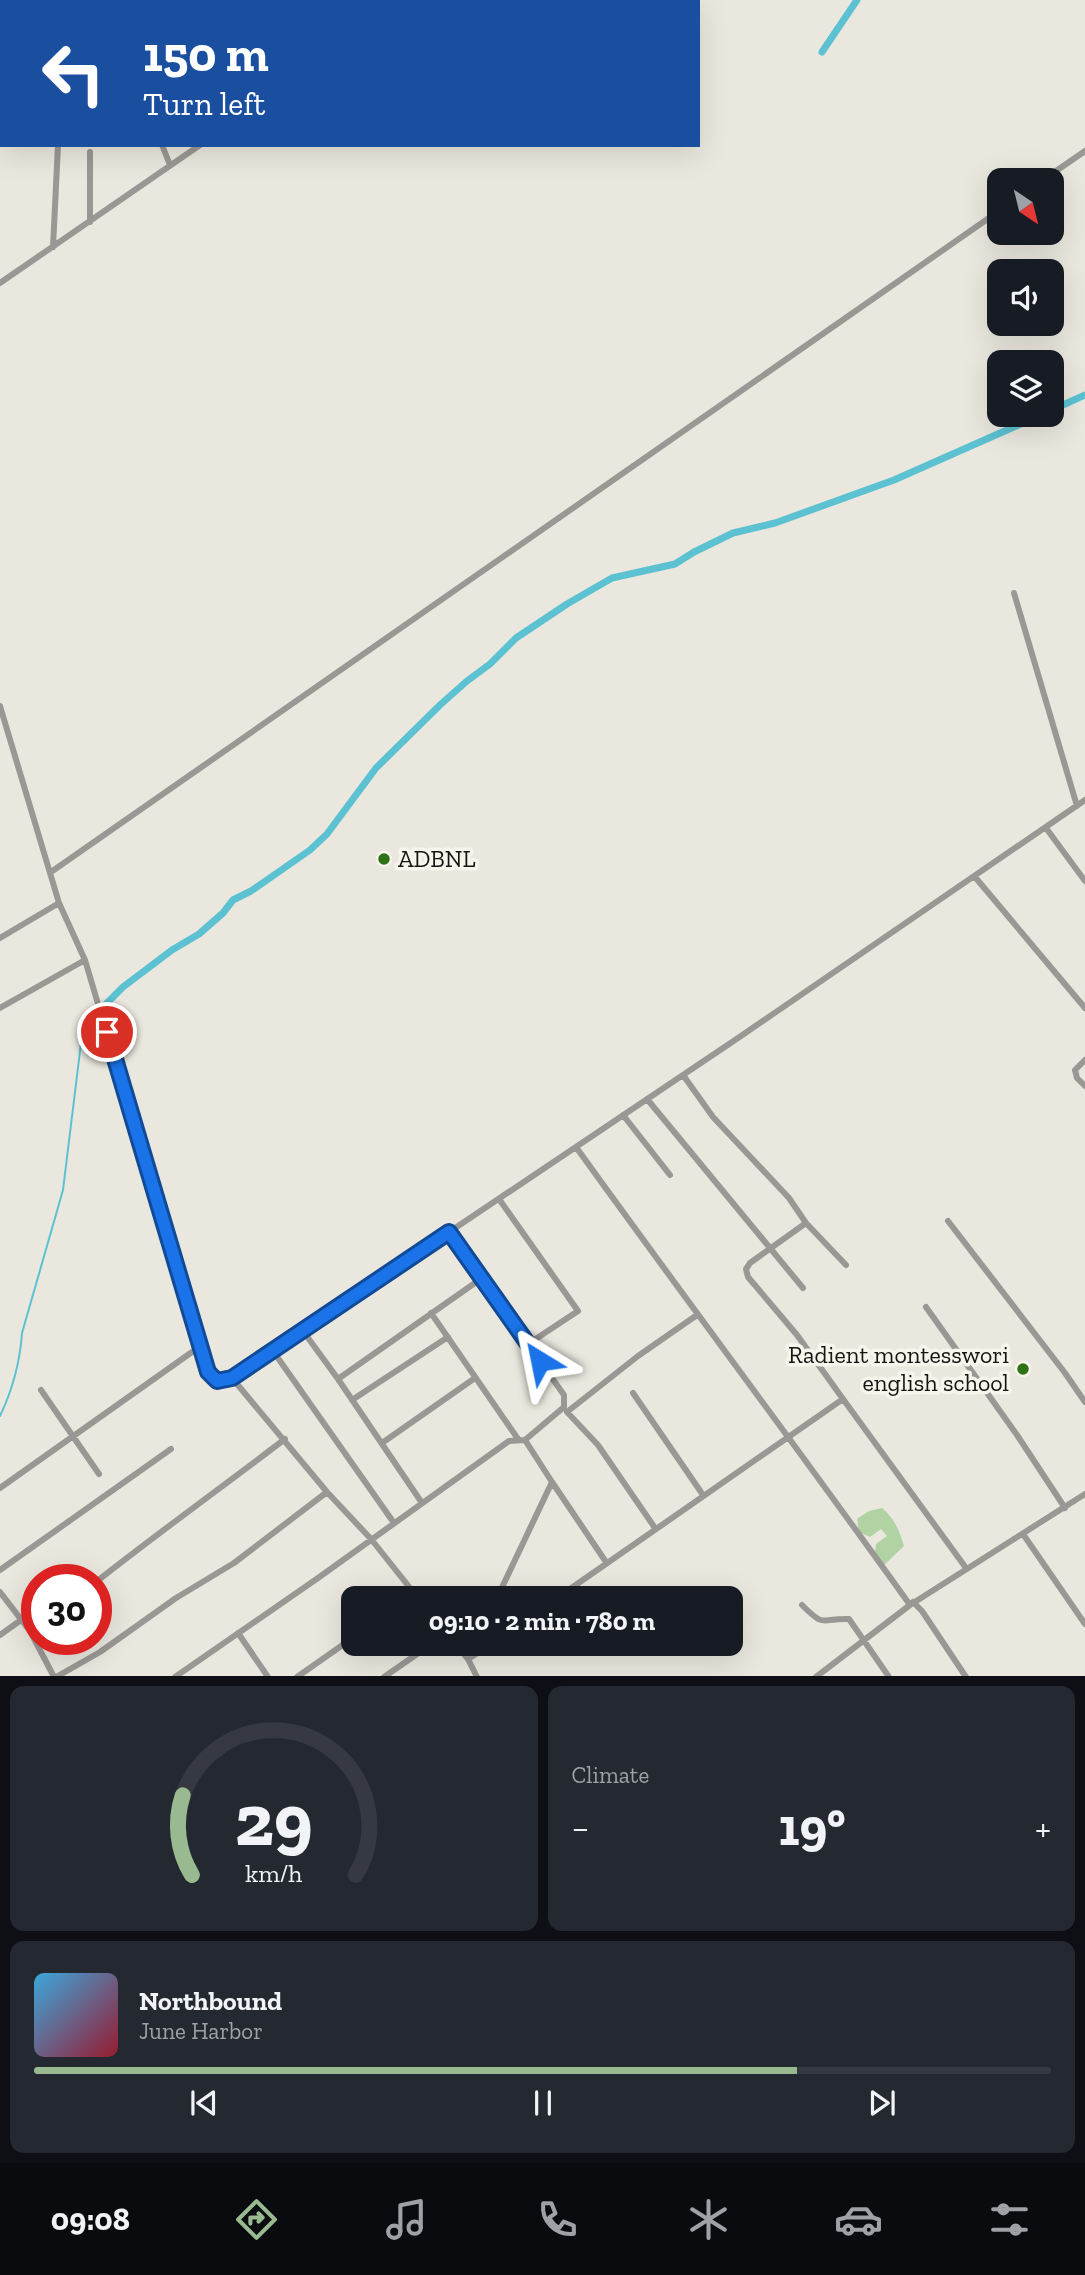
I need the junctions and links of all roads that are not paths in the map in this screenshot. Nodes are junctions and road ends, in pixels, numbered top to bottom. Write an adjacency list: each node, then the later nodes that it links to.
1 (58, 147): 10 (street)
2 (163, 147): 6 (street)
3 (197, 147): 6 (street)
4 (1085, 151): 7 (street)
5 (90, 152): 9 (street)
6 (170, 165): 9 (street)
7 (1060, 168)
8 (987, 219): 17 (street)
9 (90, 222): 10 (street)
10 (53, 247): 11 (street)
11 (0, 284)
12 (1014, 593): 15 (street)
13 (0, 706): 17 (street)
14 (1085, 800): 15 (street)
15 (1077, 806): 16 (street)
16 (1046, 828): 18 (street); 19 (street)
17 (51, 872): 20 (street)
18 (975, 877): 24 (street); 26 (street)
19 (1085, 881)
20 (59, 903): 21 (street); 22 (street)
21 (0, 938)
22 (85, 960): 23 (street); 46 (street)
23 (0, 1008)
24 (1085, 1008)
25 (1085, 1060): 27 (street)
26 (683, 1075): 28 (street); 34 (street)
27 (1085, 1086)
28 (648, 1099): 29 (street); 36 (street)
29 (623, 1115): 30 (street); 31 (street)
30 (576, 1147): 32 (street); 42 (street)
31 (670, 1175)
32 (499, 1199): 35 (street); 45 (street)
33 (948, 1221): 55 (street)
34 (806, 1223): 36 (street); 37 (street)
35 (449, 1232): 38 (street); 43 (street)
36 (771, 1248): 39 (street); 53 (street)
37 (846, 1265)
38 (482, 1278): 41 (street); 45 (street)
39 (803, 1288)
40 (926, 1307): 70 (street)
41 (431, 1313): 44 (street); 50 (street)
42 (697, 1315): 56 (street); 58 (street)
43 (303, 1331): 47 (street); 50 (street)
44 (448, 1337): 49 (street); 54 (street)
45 (528, 1344): 56 (street)
46 (201, 1350): 48 (street); 57 (street)
47 (273, 1351): 48 (street); 71 (street)
48 (232, 1378): 59 (street)
49 (475, 1378): 60 (street); 61 (street)
50 (338, 1379): 54 (street)
51 (41, 1390): 57 (street)
52 (633, 1393): 68 (street)
53 (843, 1399): 58 (street); 76 (street)
54 (352, 1400): 61 (street)
55 (1085, 1402)
56 (565, 1410): 60 (street); 72 (street)
57 (73, 1437): 63 (street); 65 (street)
58 (790, 1437): 68 (street); 83 (street)
59 (285, 1439): 66 (street); 77 (street)
60 (521, 1440): 64 (street); 69 (street)
61 (382, 1443): 69 (street)
62 (172, 1449): 78 (street)
63 (99, 1474)
64 (552, 1482): 75 (street); 80 (street)
65 (0, 1488)
66 (327, 1492): 74 (street); 98 (street)
67 (1085, 1494): 70 (street)
68 (703, 1495): 72 (street)
69 (422, 1503): 71 (street)
70 (1065, 1508): 73 (street)
71 (394, 1523): 74 (street)
72 (655, 1528): 75 (street)
73 (1023, 1534): 76 (street); 86 (street)
74 (371, 1539): 79 (street); 87 (street)
75 (606, 1562): 81 (street)
76 (966, 1568): 83 (street)
77 (112, 1569)
78 (0, 1570)
79 (407, 1586)
80 (503, 1586)
81 (573, 1586)
82 (0, 1592): 85 (street)
83 (911, 1604): 89 (street); 105 (street)
84 (802, 1605): 89 (street)
85 (21, 1620): 88 (street)
86 (1085, 1624)
87 (239, 1633): 99 (street); 100 (street)
88 (0, 1635)
89 (864, 1640): 103 (street); 104 (street)
90 (341, 1646): 101 (street)
91 (43, 1655): 98 (street)
92 (414, 1656): 102 (street)
93 (466, 1656): 96 (street)
94 (469, 1656): 96 (street)
95 (473, 1656): 96 (street)
96 (468, 1659): 97 (street)
97 (473, 1675)
98 (55, 1676)
99 (175, 1676)
100 (268, 1676)
101 (296, 1676)
102 (384, 1676)
103 (816, 1676)
104 (889, 1676)
105 (966, 1676)

